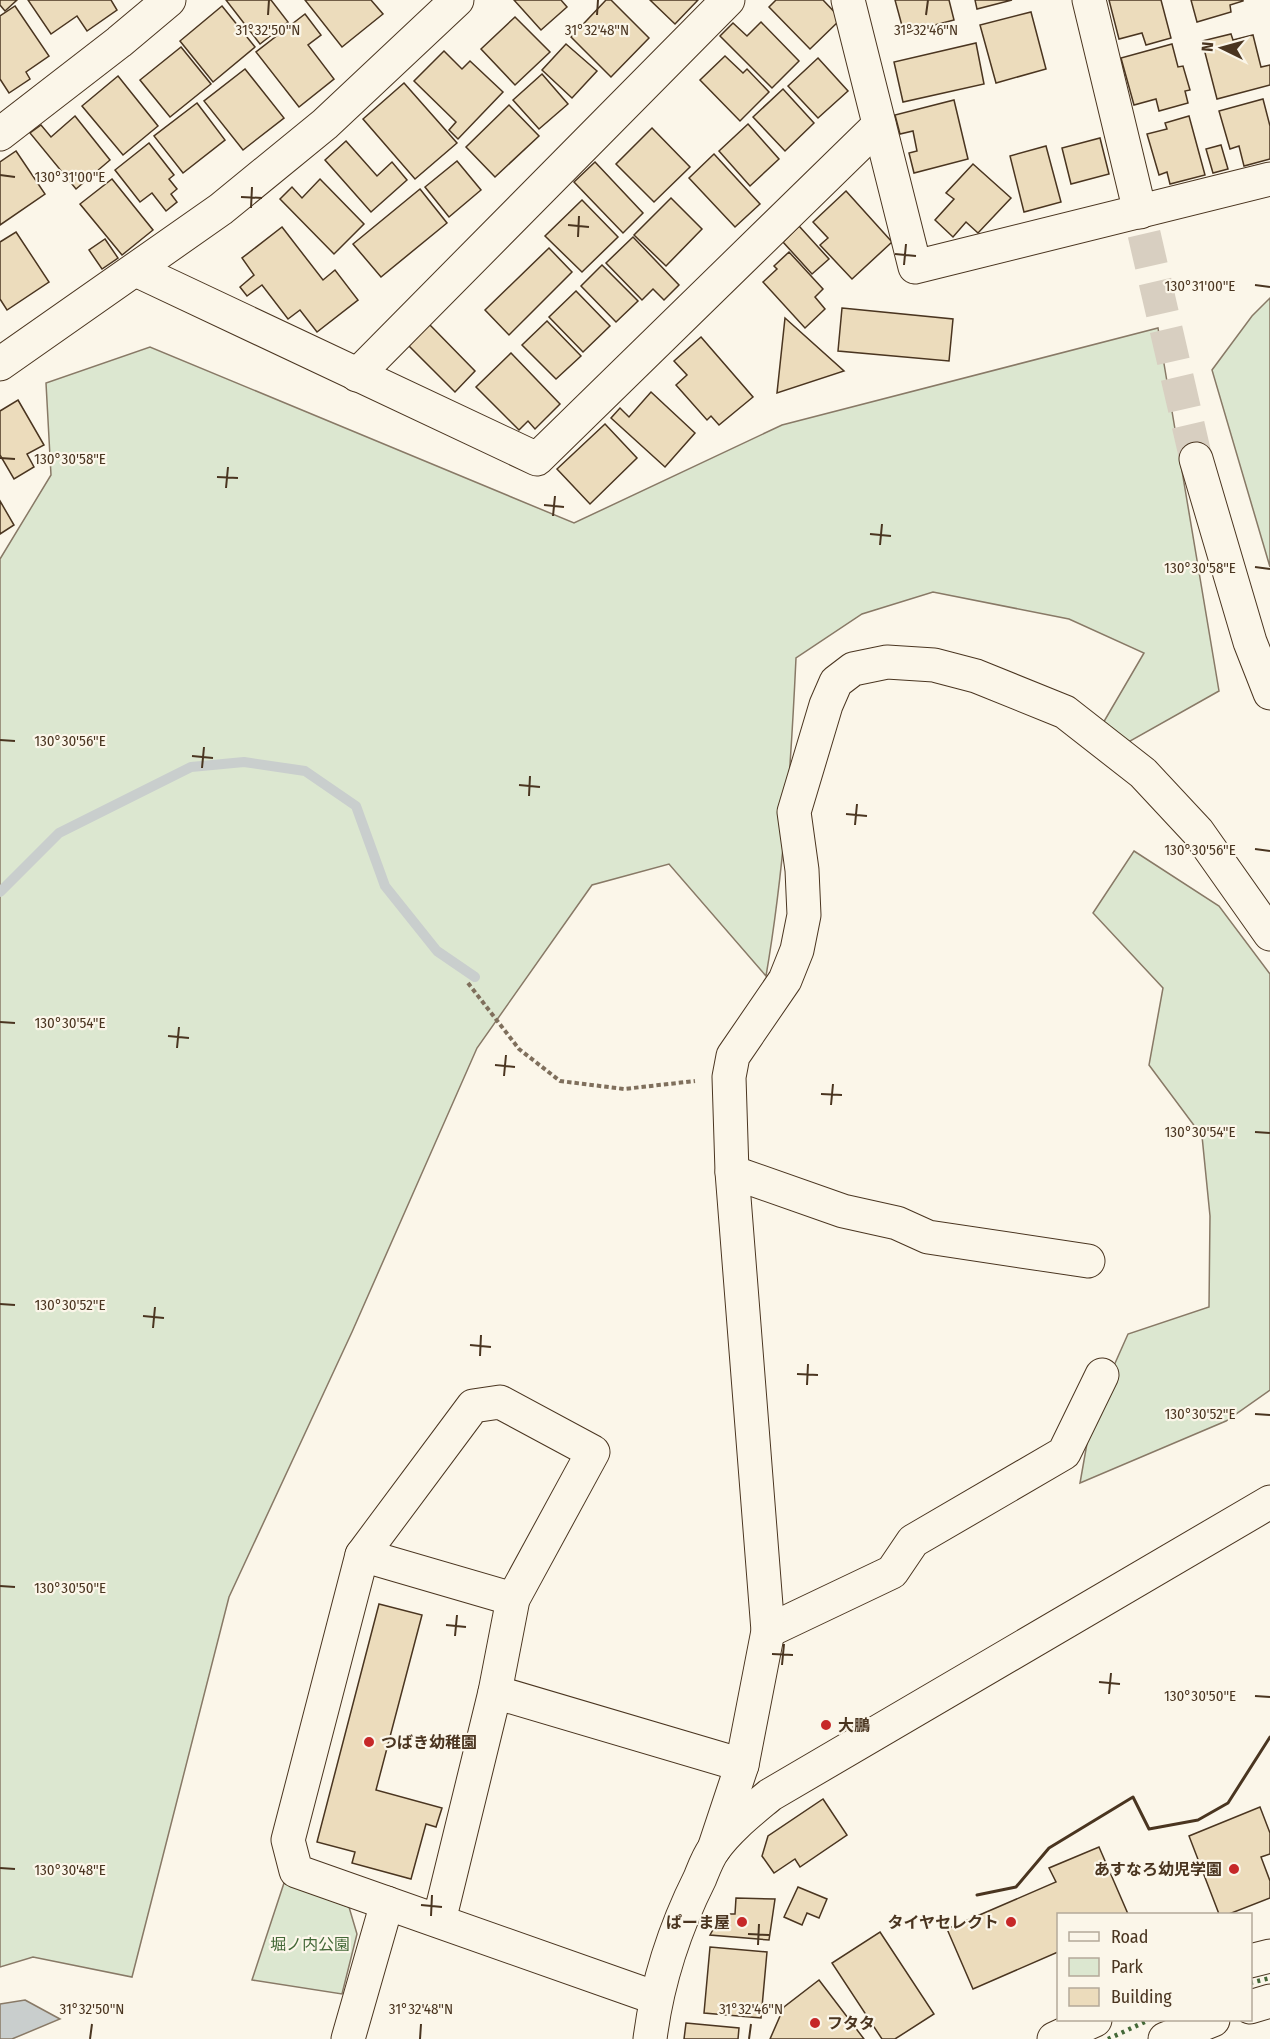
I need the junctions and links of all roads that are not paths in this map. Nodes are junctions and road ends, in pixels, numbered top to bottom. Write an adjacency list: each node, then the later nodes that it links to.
1 (169, 0): 7 (street)
2 (728, 0): 12 (street)
3 (848, 0): 6 (street)
4 (1089, 0): 9 (street)
5 (441, 6): 10 (street)
6 (879, 125): 9 (street); 12 (street)
7 (0, 134)
8 (1270, 179): 9 (street)
9 (1140, 212)
10 (136, 270): 11 (street); 12 (street)
11 (0, 364)
12 (357, 375)
13 (1197, 459): 14 (street)
14 (1270, 693)
15 (1270, 934): 16 (street)
16 (732, 1172): 17 (street); 22 (street)
17 (1088, 1261)
18 (1102, 1375): 22 (street)
19 (1270, 1502): 25 (street)
20 (362, 1555): 21 (street); 21 (street); 26 (street)
21 (513, 1599): 23 (street)
22 (768, 1631): 24 (street)
23 (495, 1692): 24 (street); 27 (street)
24 (742, 1765): 25 (street)
25 (714, 1850): 30 (street)
26 (387, 1903): 27 (street); 35 (street)
27 (439, 1921): 30 (street)
28 (1270, 1956): 29 (street)
29 (1252, 1961)
30 (656, 1998): 36 (street)
31 (1270, 2001): 32 (street)
32 (1252, 2007)
33 (1091, 2021): 37 (street)
34 (1208, 2021): 38 (street)
35 (348, 2039)
36 (650, 2039)
37 (1054, 2039)
38 (1165, 2039)

